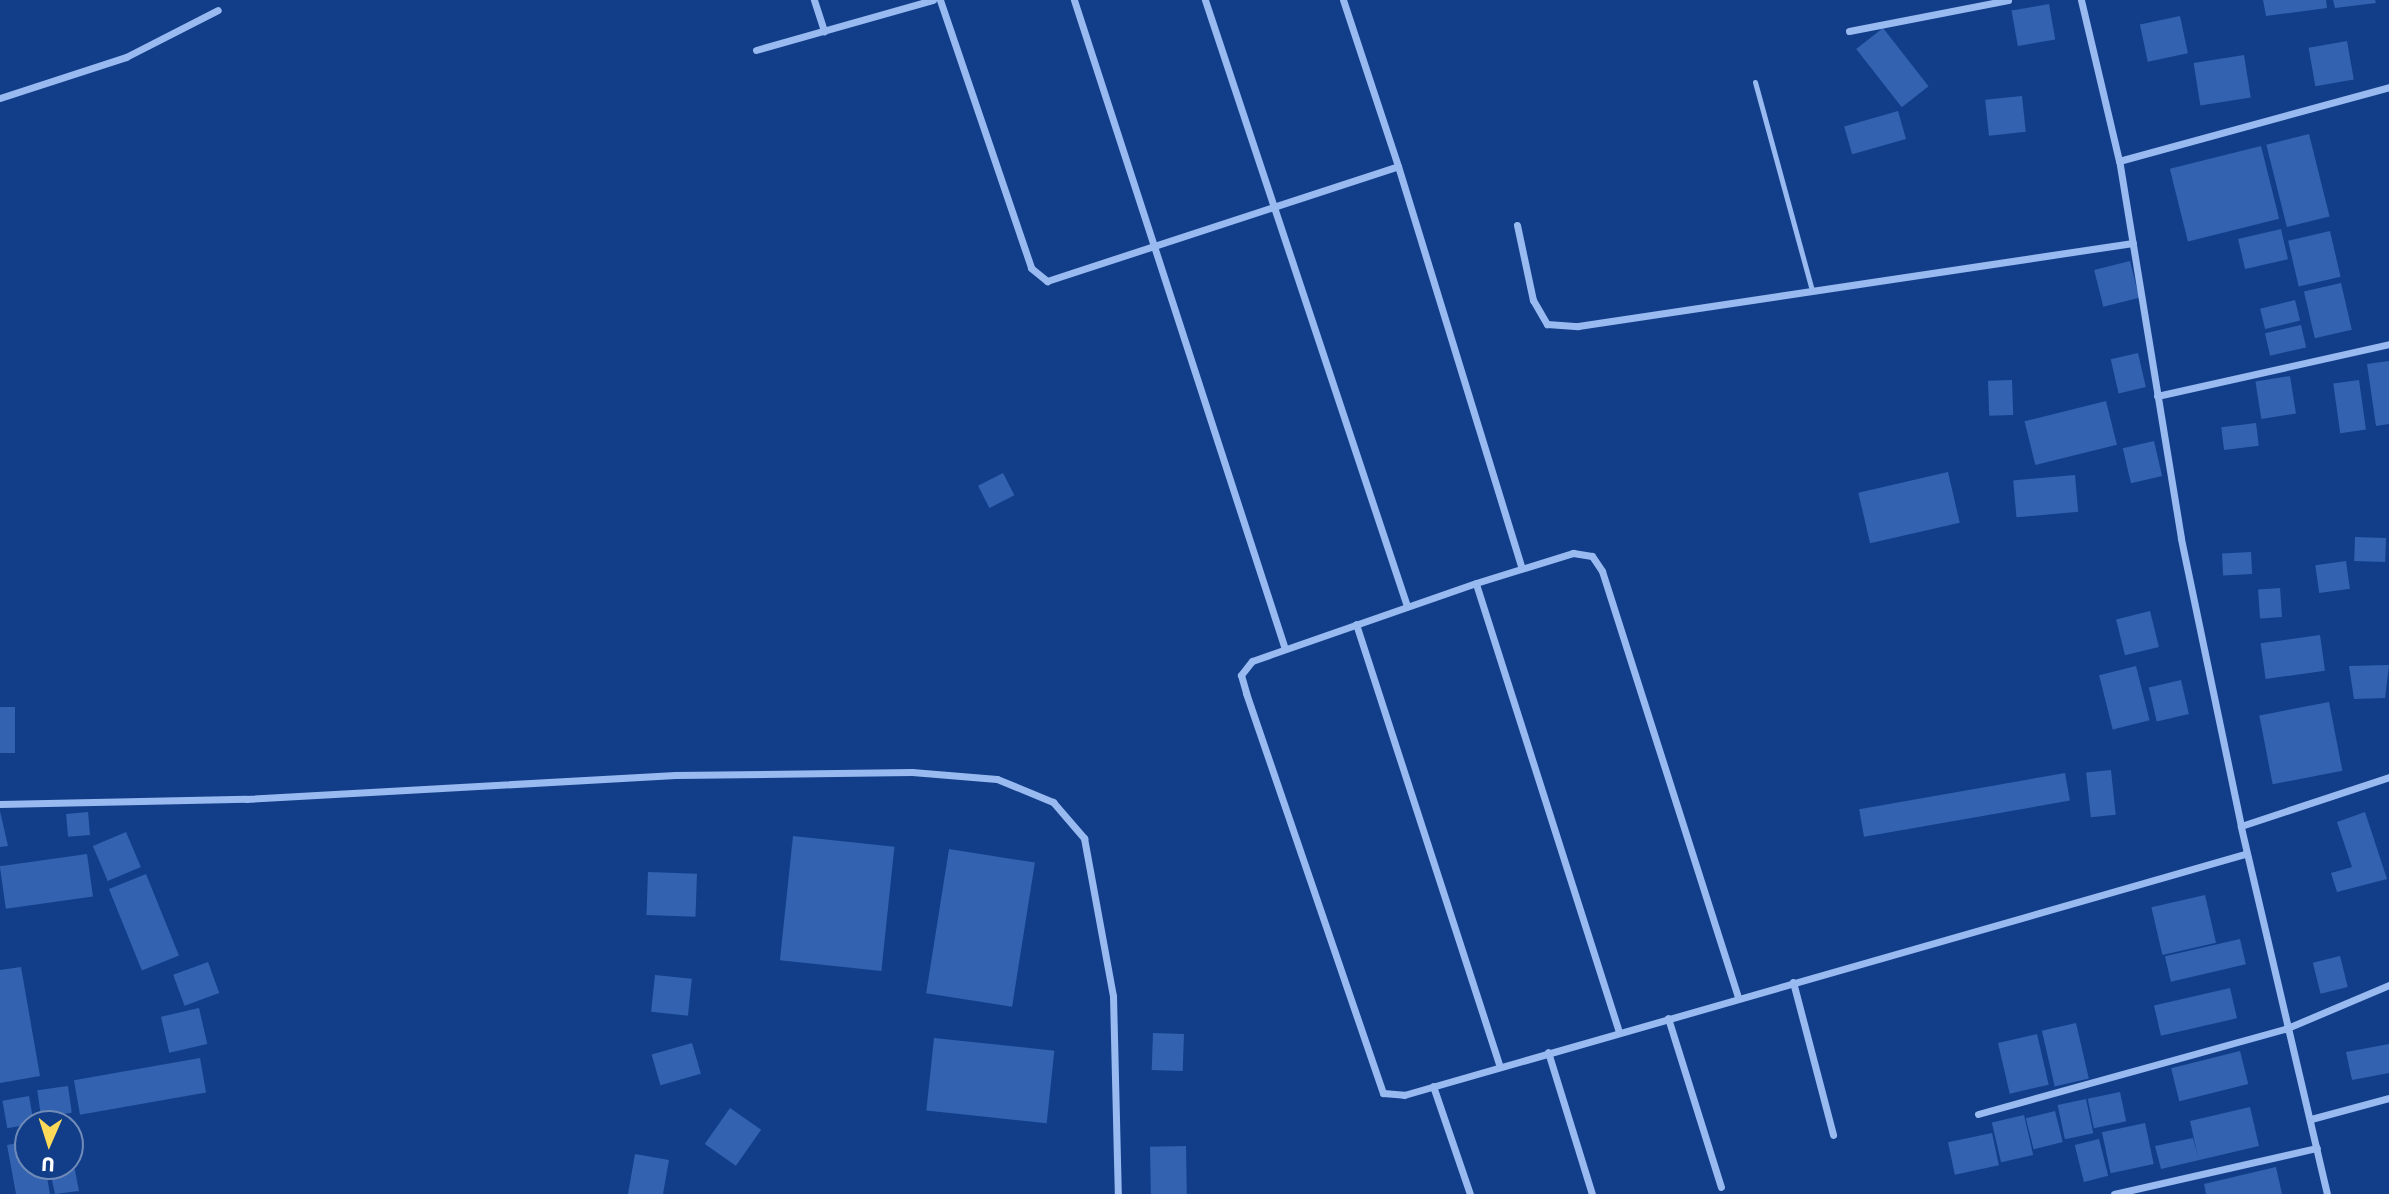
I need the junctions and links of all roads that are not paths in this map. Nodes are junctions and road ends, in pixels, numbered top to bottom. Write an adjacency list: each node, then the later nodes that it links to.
1 (814, 0): 10 (street)
2 (933, 0): 10 (street)
3 (940, 0): 21 (street)
4 (1074, 0): 21 (street)
5 (1205, 0): 18 (street)
6 (1343, 0): 17 (street)
7 (2008, 0): 11 (street)
8 (2081, 0): 16 (street)
9 (218, 10): 15 (street)
10 (824, 31): 12 (street)
11 (1849, 31)
12 (756, 50)
13 (1755, 82): 22 (lane)
14 (2389, 87): 16 (street)
15 (0, 98)
16 (2119, 161): 20 (street)
17 (1398, 166): 18 (street); 25 (street)
18 (1272, 202): 21 (street); 27 (street)
19 (1517, 225): 22 (street)
20 (2133, 243): 22 (street); 24 (street)
21 (1151, 244): 29 (street)
22 (1812, 290)
23 (2389, 344): 24 (street)
24 (2157, 396): 32 (street)
25 (1522, 568): 26 (street); 36 (street)
26 (1476, 583): 27 (street); 39 (street)
27 (1407, 606): 28 (street)
28 (1356, 624): 29 (street); 41 (street)
29 (1285, 649): 42 (street)
30 (2389, 776): 32 (street)
31 (0, 804): 49 (street)
32 (2241, 826): 33 (street)
33 (2245, 854): 34 (street); 38 (street)
34 (1793, 982): 36 (street); 46 (street)
35 (2389, 985): 38 (street)
36 (1738, 998): 37 (street)
37 (1668, 1018): 39 (street); 48 (street)
38 (2285, 1029): 44 (street); 45 (street)
39 (1619, 1032): 40 (street)
40 (1548, 1052): 41 (street); 51 (street)
41 (1500, 1066): 42 (street)
42 (1433, 1087): 50 (street)
43 (2389, 1098): 45 (street)
44 (1978, 1114)
45 (2311, 1119): 47 (street)
46 (1833, 1135)
47 (2317, 1148): 52 (street); 53 (street)
48 (1721, 1187)
49 (1118, 1194)
50 (1470, 1194)
51 (1592, 1194)
52 (2113, 1194)
53 (2327, 1194)

